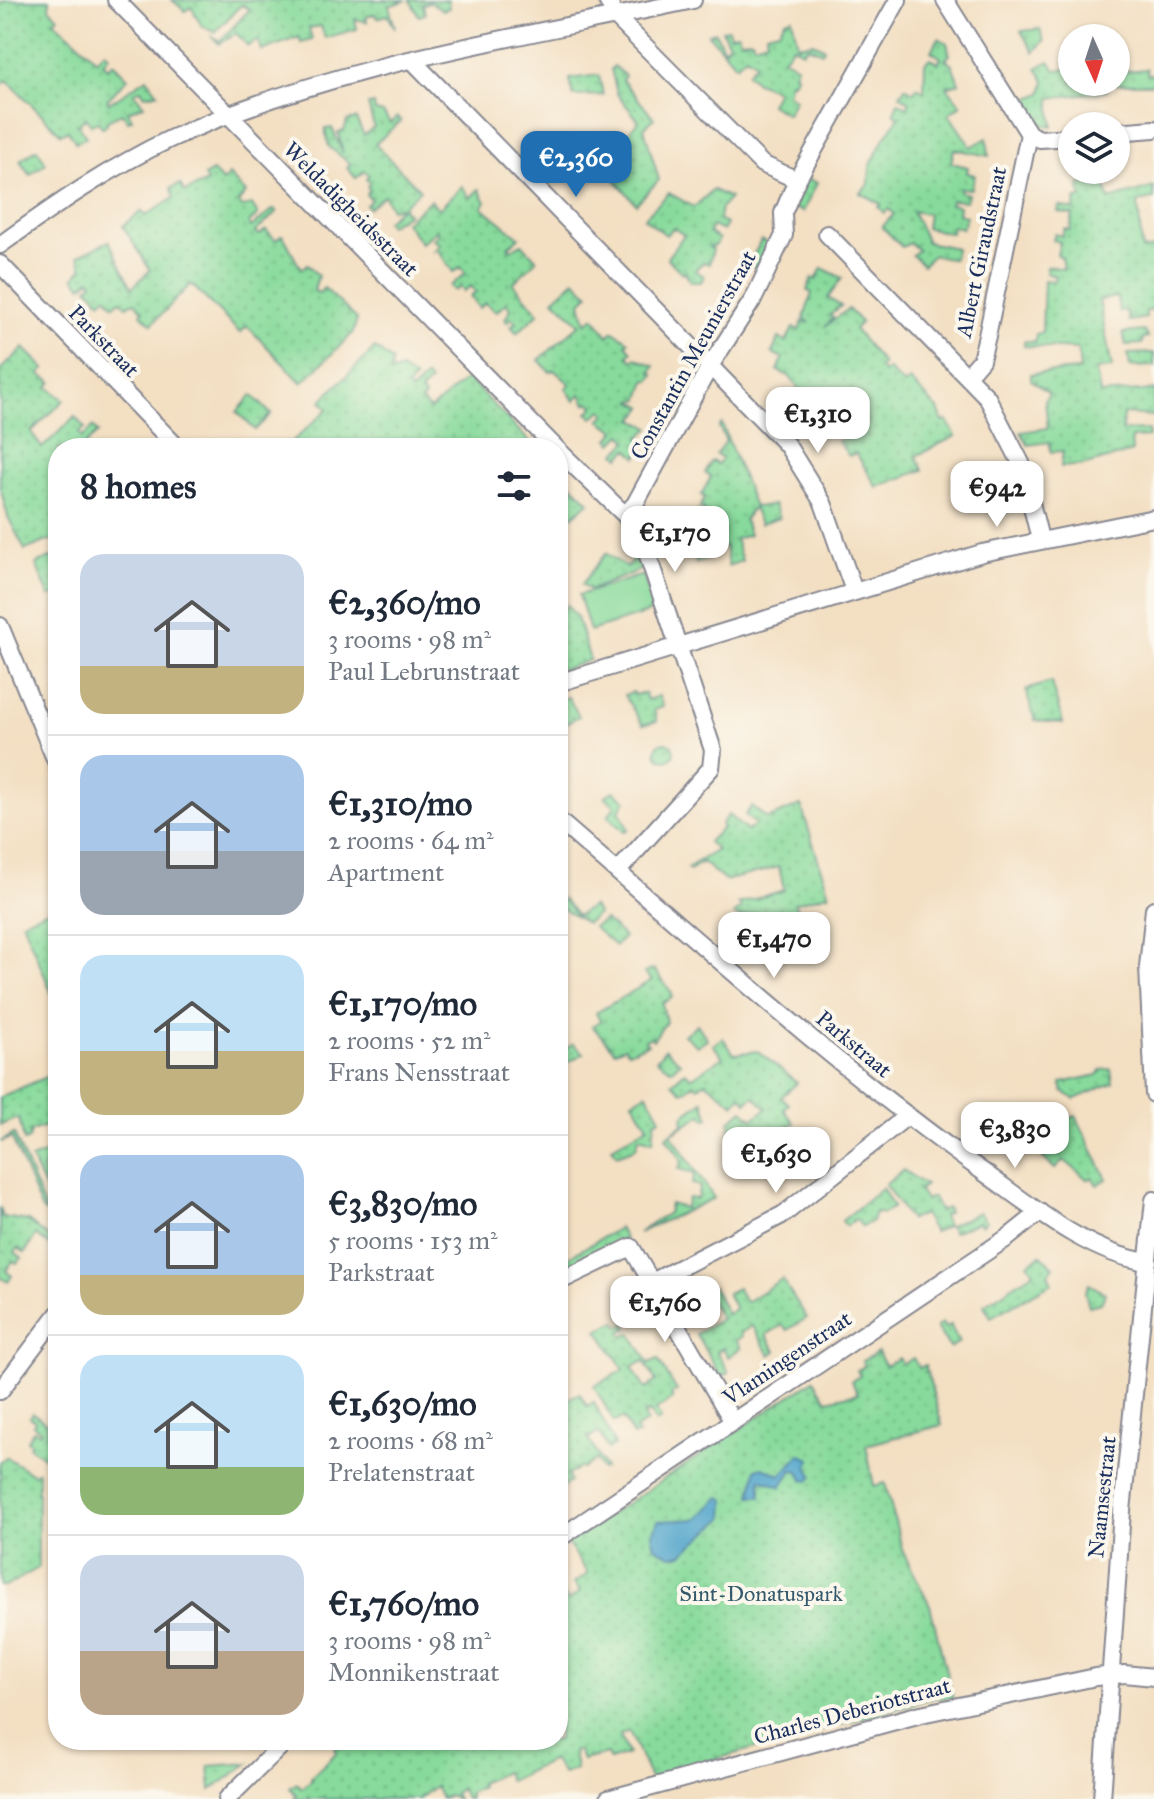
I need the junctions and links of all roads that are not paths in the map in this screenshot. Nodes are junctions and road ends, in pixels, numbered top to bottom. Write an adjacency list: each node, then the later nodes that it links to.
1 (116, 0): 8 (street, Weldadigheidsstraat)
2 (607, 0): 6 (street)
3 (693, 0): 6 (street)
4 (898, 0): 13 (street, Constantin Meunierstraat)
5 (945, 0): 11 (street)
6 (616, 17): 7 (street); 13 (street)
7 (413, 61): 8 (street); 17 (street)
8 (228, 115): 15 (street); 20 (street, Weldadigheidsstraat)
9 (1154, 129): 10 (street)
10 (1130, 131)
11 (1029, 134): 12 (street); 18 (street, Albert Giraudstraat)
12 (1058, 138)
13 (797, 180): 17 (street, Constantin Meunierstraat)
14 (827, 234): 18 (street)
15 (0, 245)
16 (0, 264): 19 (street, Parkstraat)
17 (710, 366): 22 (street, Constantin Meunierstraat); 25 (street)
18 (968, 375): 24 (street)
19 (168, 438)
20 (546, 438)
21 (568, 460): 22 (street, Weldadigheidsstraat)
22 (625, 515): 27 (street, Weldadigheidsstraat)
23 (1154, 518): 24 (street)
24 (1040, 539): 25 (street)
25 (854, 591): 27 (street)
26 (0, 626): 29 (street)
27 (678, 646): 28 (street); 31 (street, Weldadigheidsstraat)
28 (568, 680)
29 (48, 742)
30 (568, 828): 31 (street, Parkstraat)
31 (618, 871): 34 (street, Parkstraat)
32 (1154, 909): 33 (street)
33 (1154, 1094)
34 (906, 1117): 36 (street, Parkstraat); 39 (street)
35 (1154, 1200): 37 (street, Naamsestraat)
36 (1040, 1212): 37 (street, Parkstraat); 42 (street, Vlamingenstraat)
37 (1148, 1262): 44 (street, Naamsestraat)
38 (568, 1277): 39 (street)
39 (652, 1282): 42 (street)
40 (48, 1327): 41 (street)
41 (0, 1391)
42 (733, 1422): 43 (street, Vlamingenstraat)
43 (568, 1532)
44 (1109, 1675): 45 (street, Charles Deberiotstraat); 48 (street, Charles Deberiotstraat); 49 (street, Naamsestraat)
45 (1154, 1677)
46 (277, 1750): 47 (street)
47 (227, 1799)
48 (608, 1799)
49 (1102, 1799)

